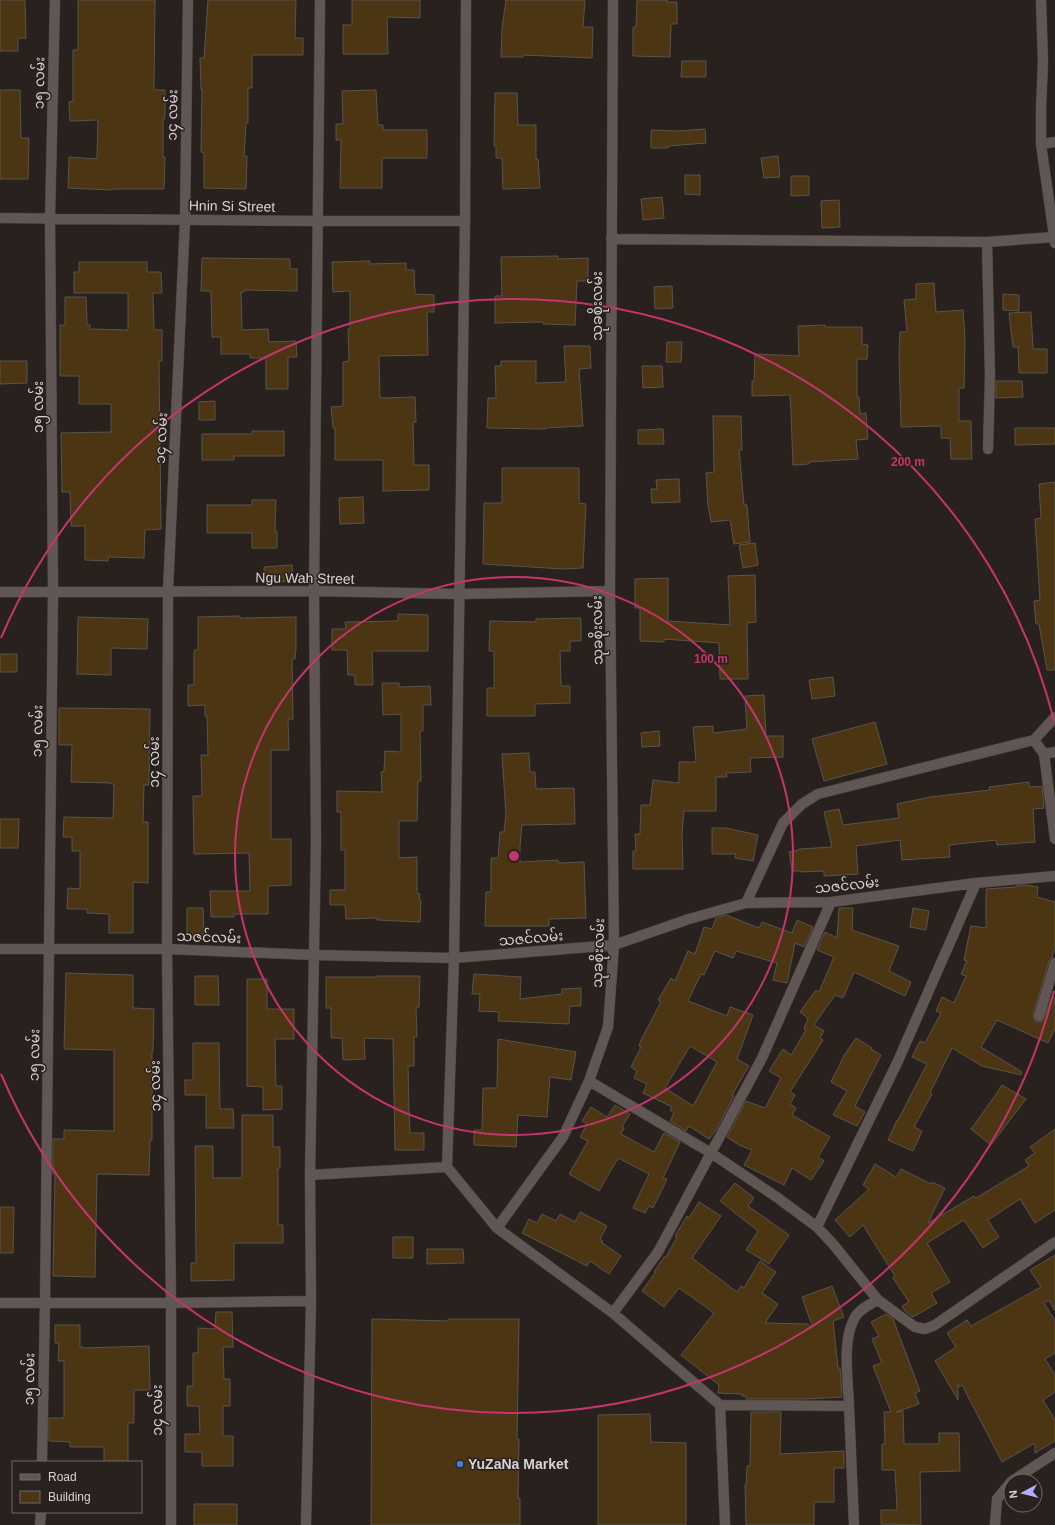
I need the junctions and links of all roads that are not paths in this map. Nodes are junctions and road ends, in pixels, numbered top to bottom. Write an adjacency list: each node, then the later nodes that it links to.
1 (55, 0): 10 (street, ၁၅ လမ်း)
2 (188, 0): 11 (street, ၁၄ လမ်း)
3 (320, 0): 12 (street)
4 (466, 0): 13 (street)
5 (613, 0): 14 (street, သုခစိုးလမ်း)
6 (1041, 0): 8 (street)
7 (1055, 142): 8 (street)
8 (1041, 144): 15 (street)
9 (0, 218): 10 (street, Hnin Si Street)
10 (50, 218): 11 (street, Hnin Si Street); 22 (street, ၁၅ လမ်း)
11 (185, 220): 12 (street, Hnin Si Street); 18 (street, ၁၄ လမ်း)
12 (317, 221): 13 (street, Hnin Si Street); 19 (street)
13 (465, 221): 23 (street)
14 (611, 238): 16 (street); 20 (street, သုခစိုးလမ်း)
15 (1055, 240): 16 (street)
16 (987, 242): 17 (street)
17 (988, 449)
18 (168, 591): 19 (street, Ngu Wah Street); 22 (street, Ngu Wah Street); 36 (street, ၁၄ လမ်း)
19 (314, 591): 23 (street, Ngu Wah Street); 37 (street)
20 (610, 591): 23 (street, Ngu Wah Street); 33 (street, သုခစိုးလမ်း)
21 (0, 592): 22 (street, Ngu Wah Street)
22 (52, 592): 35 (street, ၁၅ လမ်း)
23 (459, 594): 38 (street)
24 (1055, 717): 25 (street)
25 (1034, 740): 27 (street); 32 (street)
26 (1055, 752): 27 (street)
27 (1044, 754): 28 (street)
28 (1055, 839)
29 (1055, 876): 30 (street, သဇင်လမ်း)
30 (976, 883): 31 (street, သဇင်လမ်း); 46 (street)
31 (831, 902): 32 (street, သဇင်လမ်း); 42 (street)
32 (746, 903): 33 (street, သဇင်လမ်း)
33 (614, 945): 38 (street, သဇင်လမ်း); 41 (street, သုခစိုးလမ်း)
34 (0, 949): 35 (street, သဇင်လမ်း)
35 (49, 949): 36 (street, သဇင်လမ်း); 51 (street, ၁၅ လမ်း)
36 (167, 949): 37 (street, သဇင်လမ်း); 52 (street, ၁၄ လမ်း)
37 (314, 955): 38 (street, သဇင်လမ်း); 44 (street)
38 (454, 958): 43 (street)
39 (1055, 963): 40 (street)
40 (1039, 1016)
41 (589, 1081): 42 (street); 45 (street, သုခစိုးလမ်း)
42 (711, 1153): 46 (street); 53 (street)
43 (447, 1167): 44 (street); 45 (street)
44 (310, 1175): 49 (street)
45 (497, 1228): 53 (street)
46 (817, 1228): 48 (street)
47 (1055, 1242): 48 (street)
48 (878, 1300): 55 (street)
49 (311, 1301): 52 (street); 63 (street)
50 (0, 1302): 51 (street)
51 (45, 1303): 52 (street); 57 (street, ၁၅ လမ်း)
52 (171, 1303): 62 (street, ၁၄ လမ်း)
53 (613, 1312): 54 (street)
54 (720, 1405): 55 (street); 64 (street)
55 (849, 1406): 65 (street)
56 (1055, 1453): 58 (street)
57 (42, 1461)
58 (1024, 1473)
59 (1003, 1492): 66 (street)
60 (41, 1513): 61 (street)
61 (40, 1525)
62 (171, 1525)
63 (306, 1525)
64 (725, 1525)
65 (854, 1525)
66 (995, 1525)

